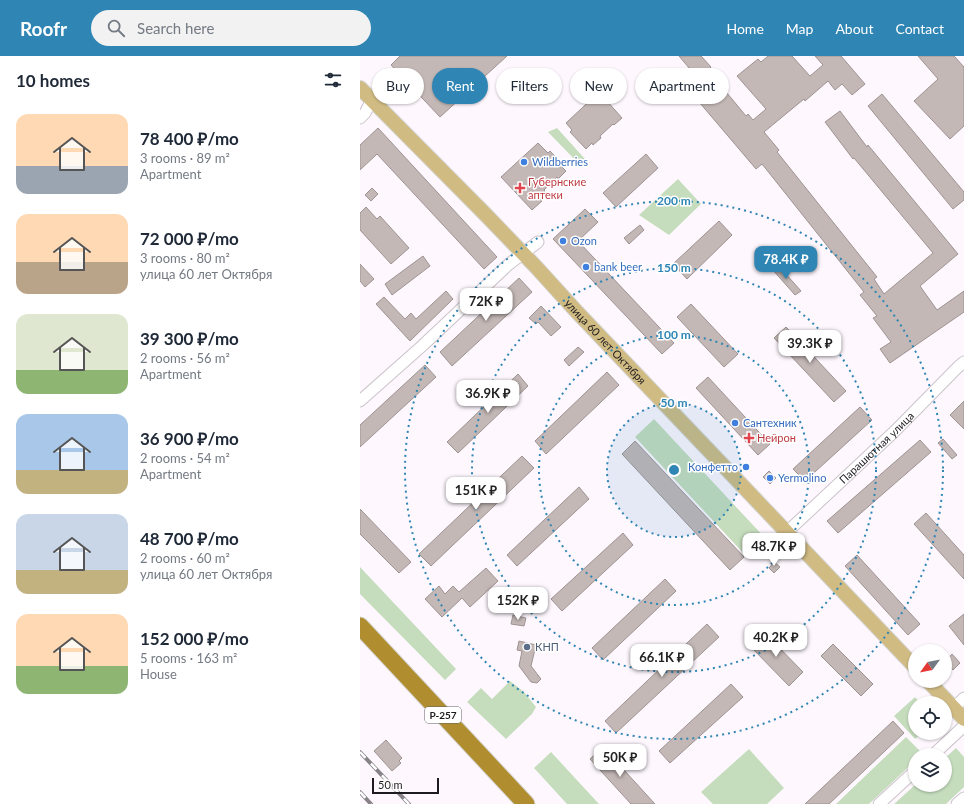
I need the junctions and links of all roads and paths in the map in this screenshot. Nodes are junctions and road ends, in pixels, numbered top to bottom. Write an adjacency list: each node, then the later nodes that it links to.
1 (360, 88): 2 (main road, улица 60 лет Октября)
2 (372, 100): 4 (street)
3 (376, 104): 6 (main road, улица 60 лет Октября)
4 (360, 118)
5 (538, 242): 6 (street)
6 (523, 254): 8 (street); 9 (main road, улица 60 лет Октября)
7 (962, 367): 9 (street, Парашютная улица)
8 (360, 401)
9 (787, 532): 11 (main road, улица 60 лет Октября)
10 (360, 626): 20 (highway, Р-257)
11 (908, 660)
12 (935, 688): 14 (main road)
13 (964, 698): 14 (street)
14 (954, 708): 15 (main road)
15 (964, 719)
16 (964, 726): 17 (street)
17 (940, 748)
18 (908, 777): 21 (street)
19 (964, 798): 22 (street)
20 (526, 804)
21 (879, 804)
22 (957, 804)

